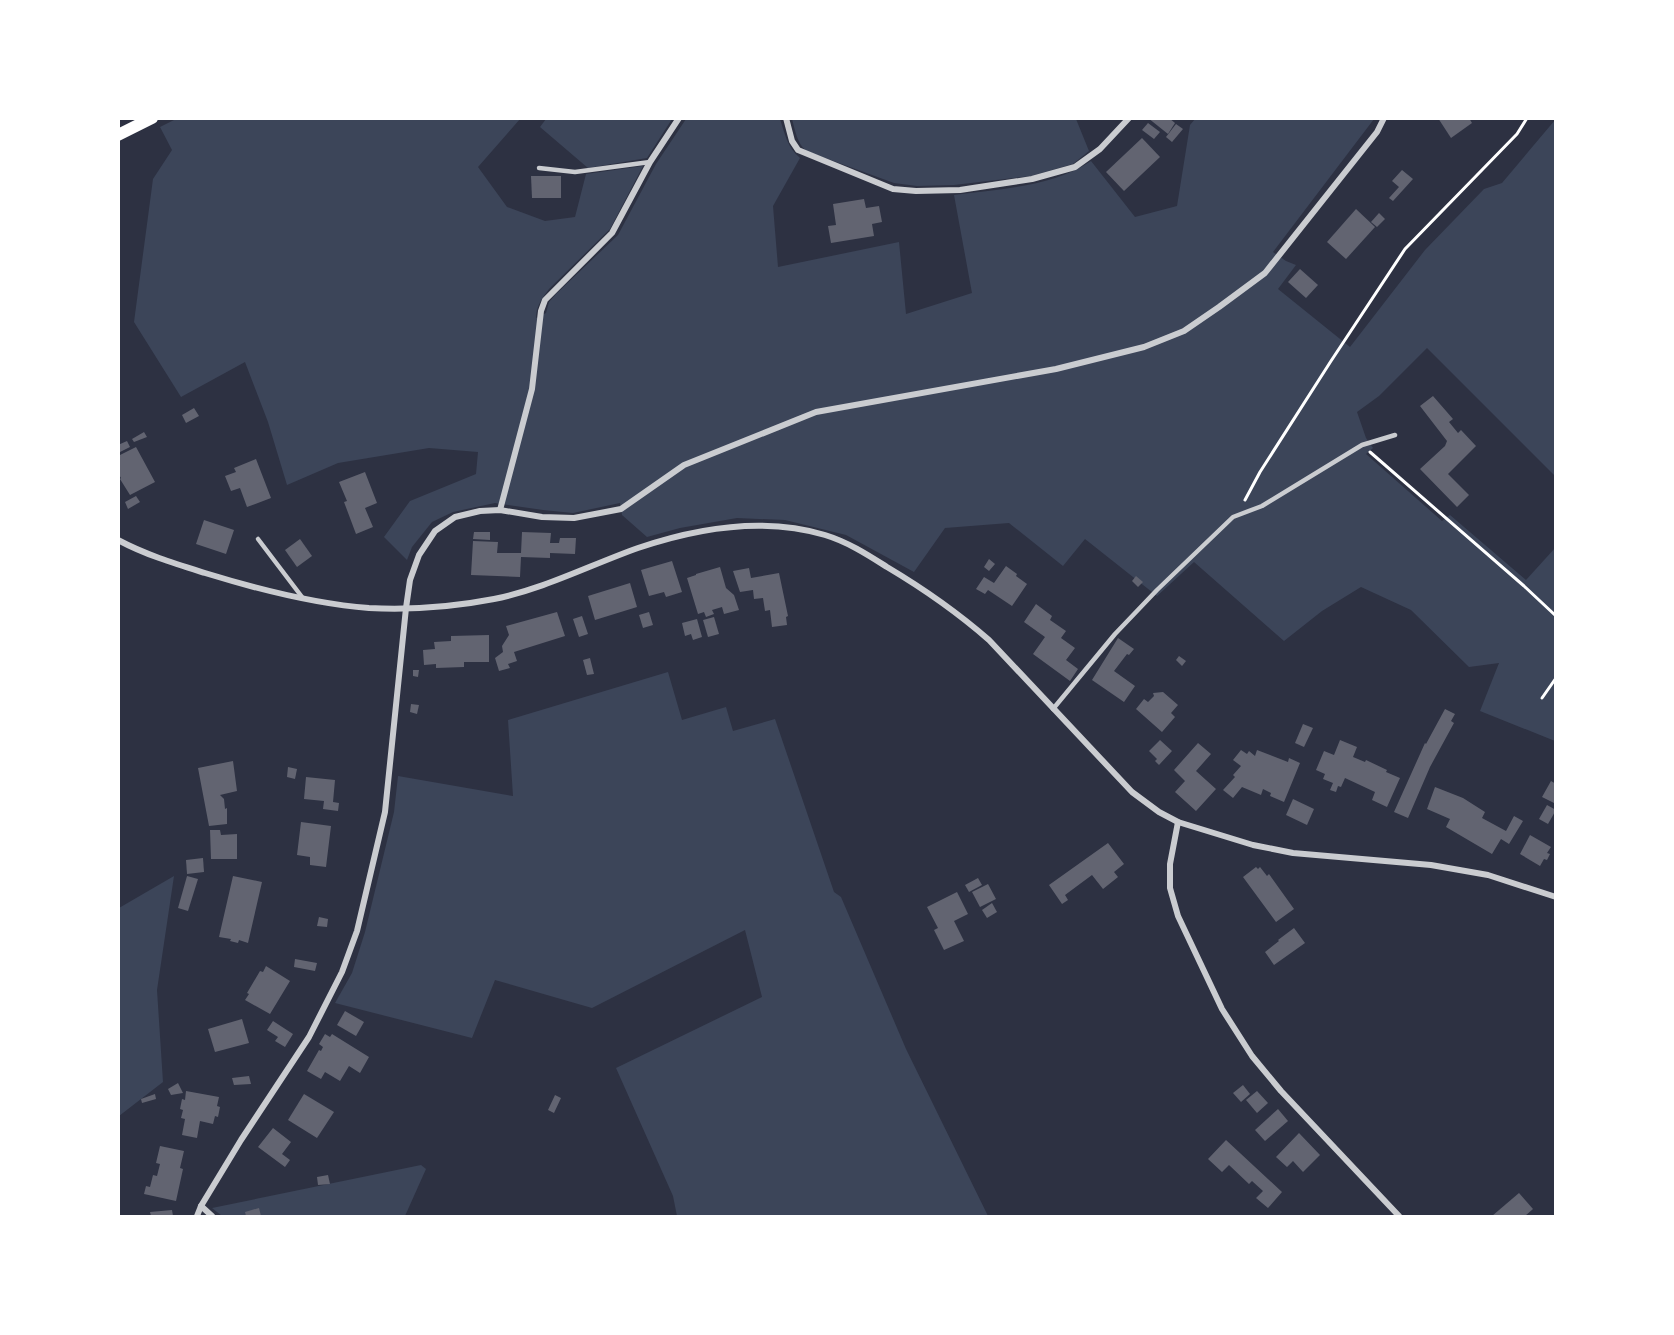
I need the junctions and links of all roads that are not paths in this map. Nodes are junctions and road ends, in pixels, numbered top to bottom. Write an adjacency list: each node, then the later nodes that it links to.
1 (153, 118): 6 (main road)
2 (679, 118): 7 (street)
3 (786, 118): 4 (street)
4 (1128, 118)
5 (1384, 118): 10 (street)
6 (118, 135)
7 (650, 162): 8 (lane); 10 (street)
8 (539, 168)
9 (1395, 435): 15 (lane)
10 (500, 510): 14 (street)
11 (258, 539): 13 (lane)
12 (118, 540): 13 (street)
13 (302, 597): 14 (street)
14 (406, 608): 15 (street); 18 (street)
15 (1053, 709): 16 (street)
16 (1178, 822): 17 (street); 21 (street)
17 (1556, 897)
18 (201, 1206): 19 (street); 20 (street)
19 (197, 1216)
20 (212, 1216)
21 (1399, 1216)

